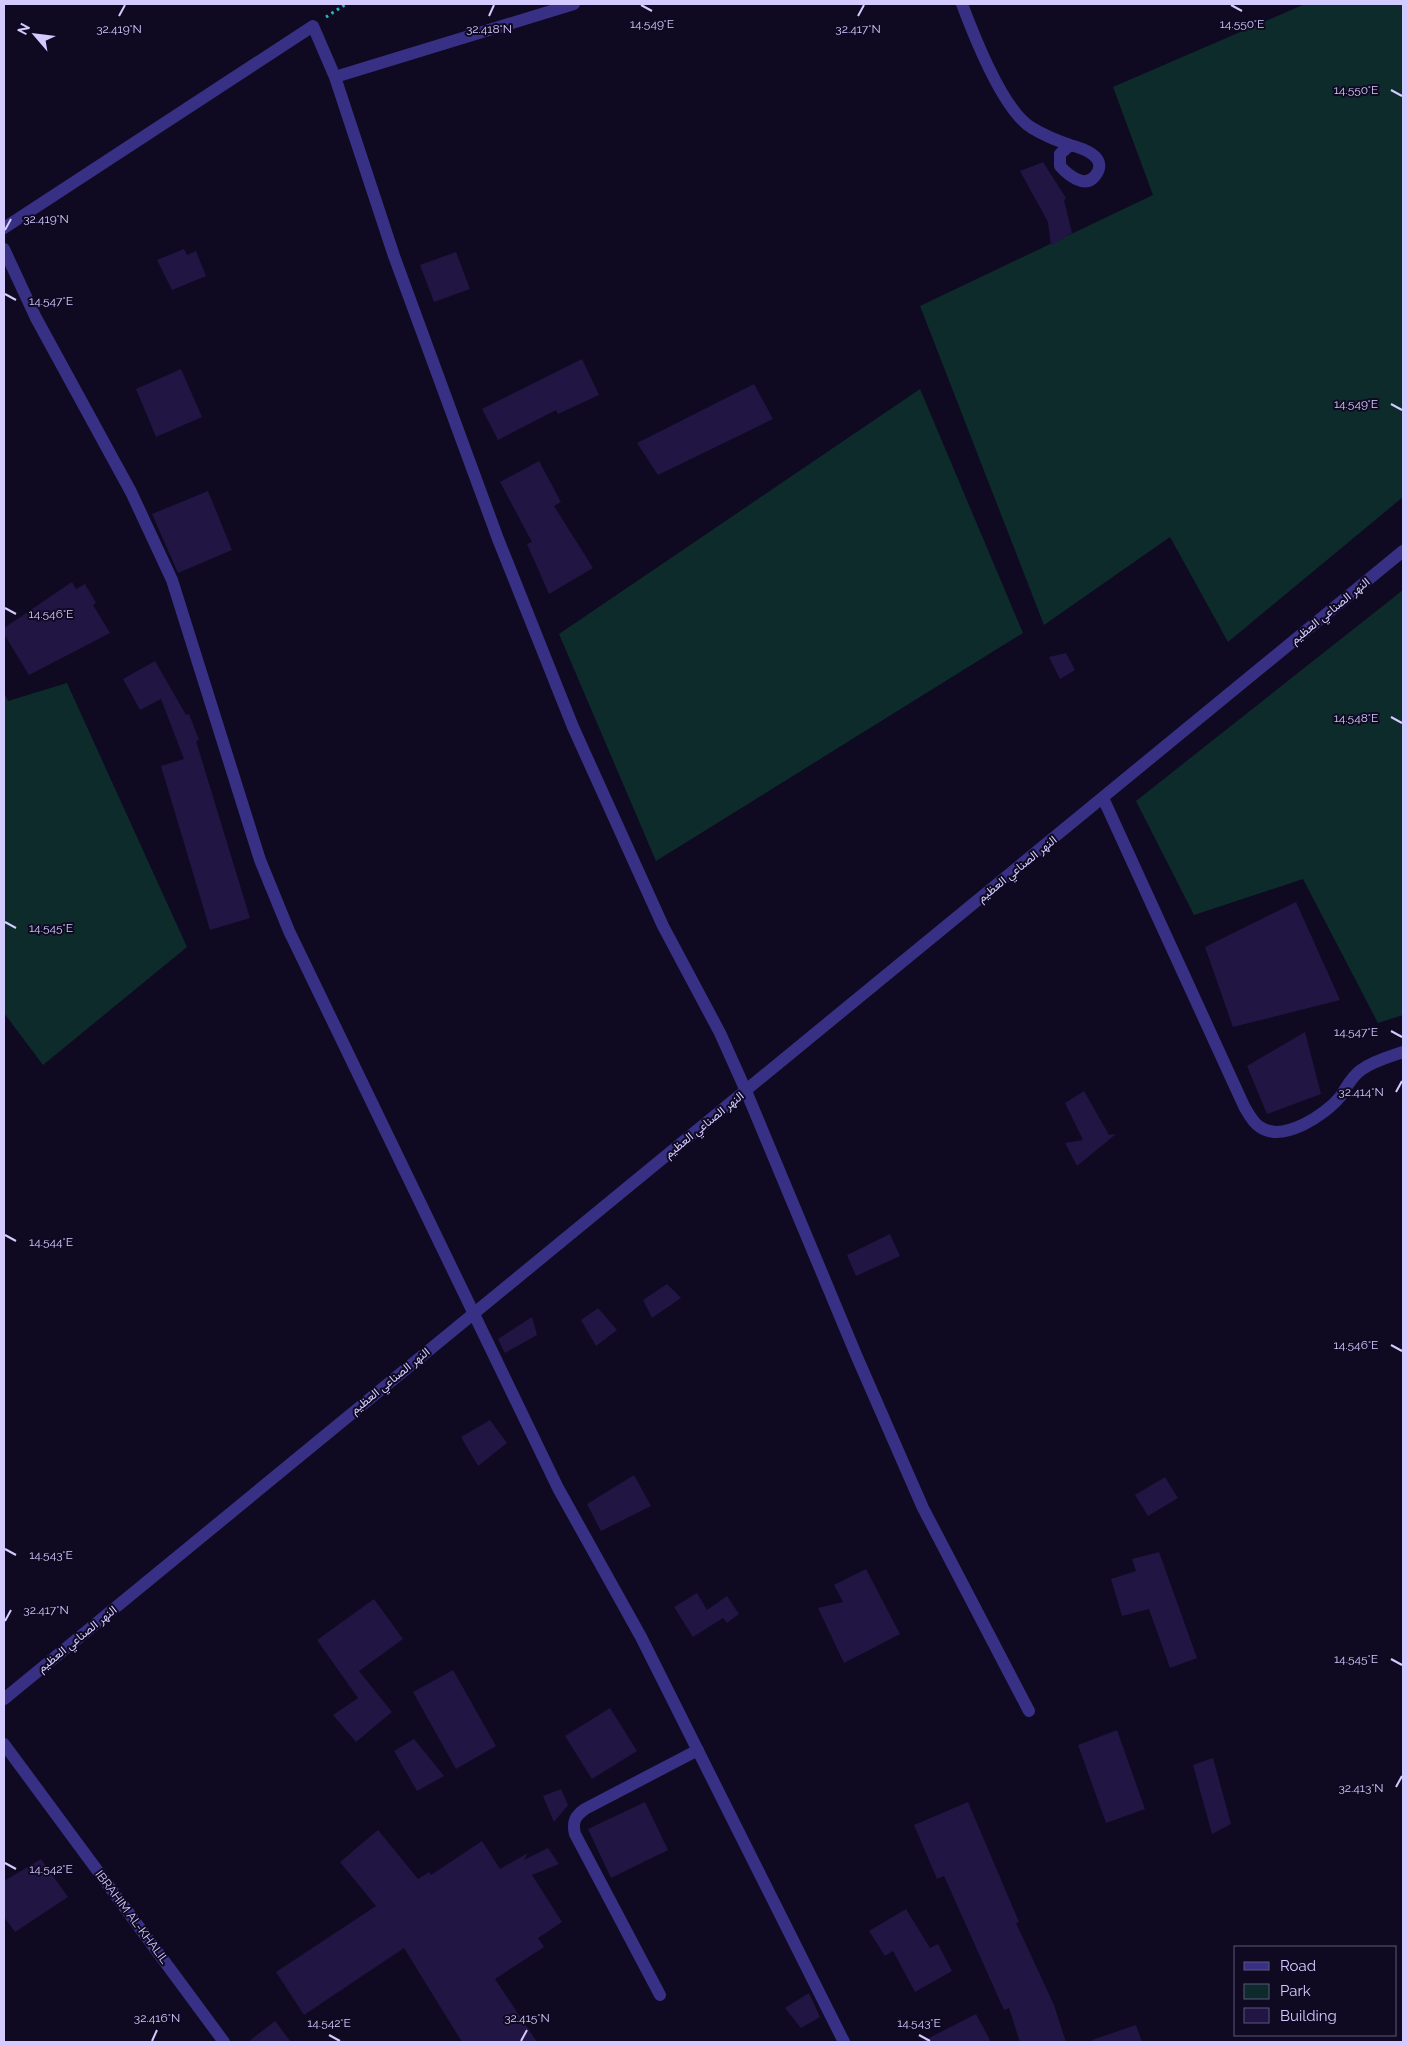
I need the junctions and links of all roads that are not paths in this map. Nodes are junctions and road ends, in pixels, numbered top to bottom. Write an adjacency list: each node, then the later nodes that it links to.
1 (574, 4): 3 (street)
2 (962, 4): 4 (street)
3 (335, 77): 5 (street); 10 (street)
4 (1070, 145)
5 (4, 228)
6 (4, 249): 11 (street)
7 (1403, 551): 8 (street, النهر الصناعي العظيم)
8 (1103, 798): 9 (street); 10 (street, النهر الصناعي العظيم)
9 (1403, 1052)
10 (746, 1091): 11 (street, النهر الصناعي العظيم); 13 (street)
11 (472, 1314): 12 (street, النهر الصناعي العظيم); 15 (street)
12 (4, 1699)
13 (1029, 1711)
14 (4, 1744): 17 (street, IBRAHIM AL-KHALIL)
15 (698, 1750): 16 (street); 18 (street)
16 (660, 1995)
17 (224, 2042)
18 (844, 2042)

